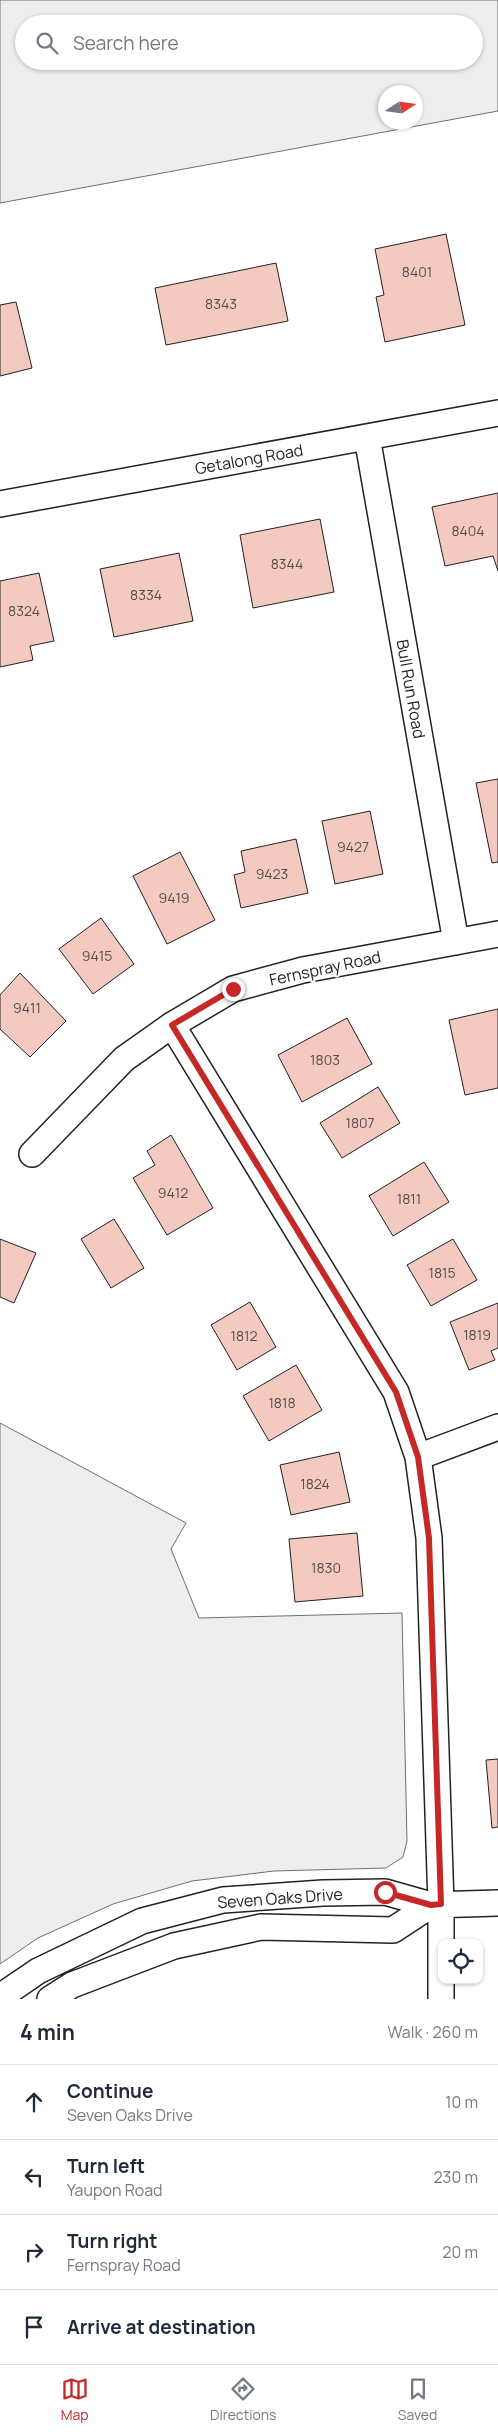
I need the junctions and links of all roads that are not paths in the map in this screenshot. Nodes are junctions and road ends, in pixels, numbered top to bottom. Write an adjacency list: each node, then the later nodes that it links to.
1 (498, 413): 2 (street, Getalong Road)
2 (367, 437): 3 (street, Getalong Road); 5 (street, Bull Run Road)
3 (0, 504)
4 (498, 934): 5 (street, Fernspray Road)
5 (456, 942): 6 (street, Fernspray Road)
6 (172, 1025): 7 (street, Fernspray Road); 9 (street)
7 (32, 1154)
8 (498, 1427): 9 (street)
9 (418, 1457): 11 (street)
10 (498, 1903): 11 (street, Seven Oaks Drive)
11 (436, 1905): 12 (street, Seven Oaks Drive); 13 (street, Seven Oaks Drive); 14 (street)
12 (0, 1997)
13 (50, 1999)
14 (441, 1999)

